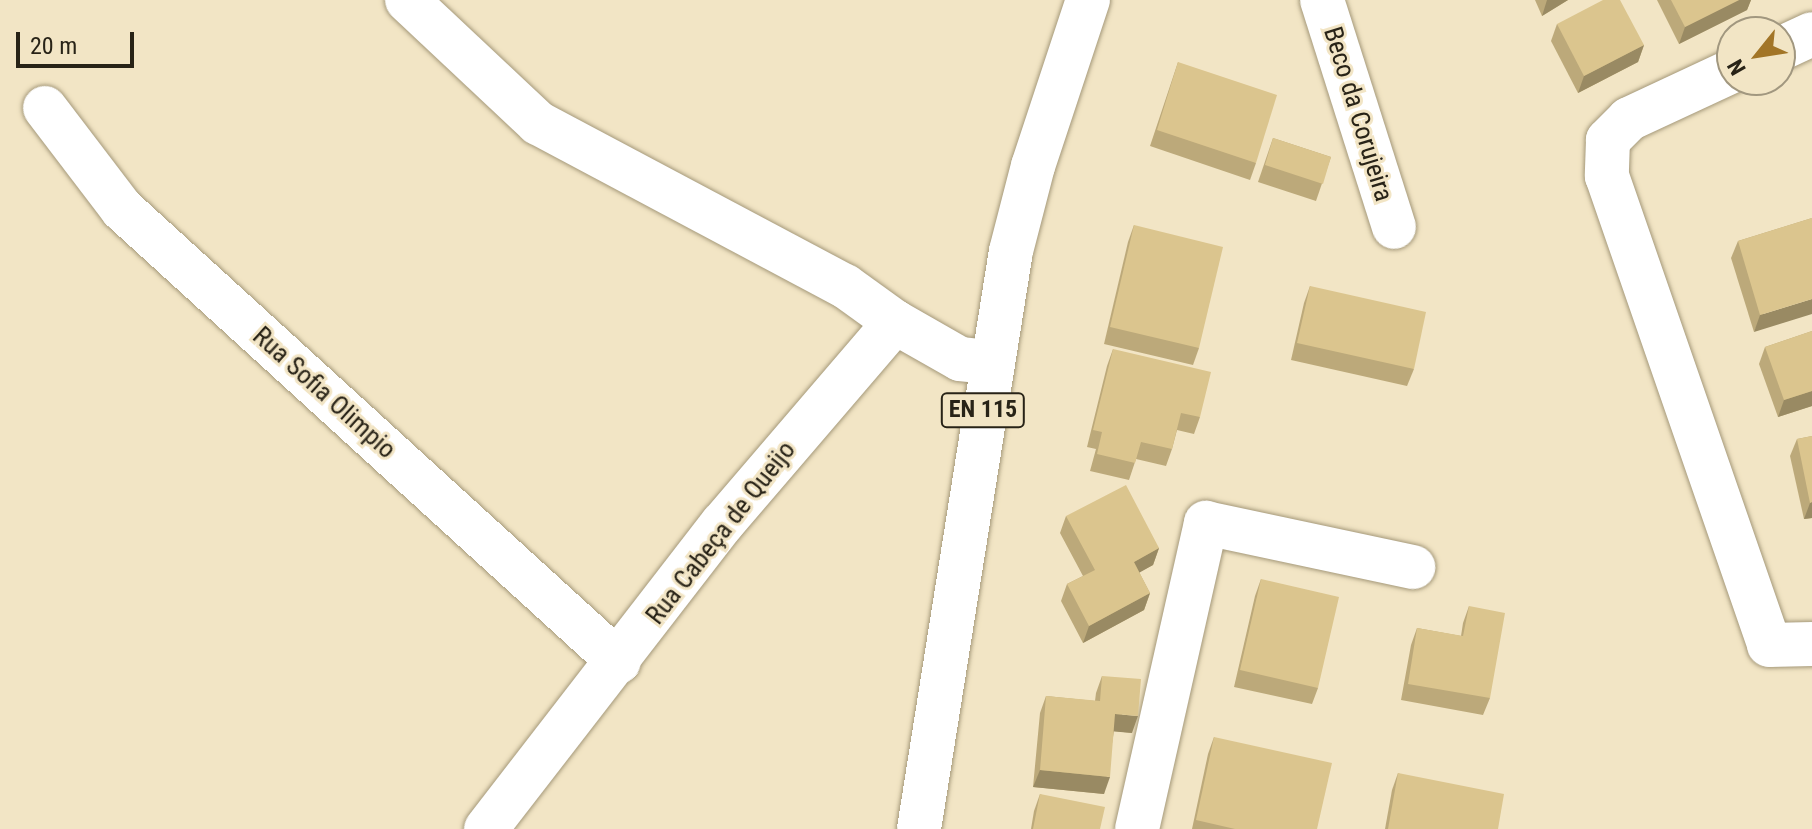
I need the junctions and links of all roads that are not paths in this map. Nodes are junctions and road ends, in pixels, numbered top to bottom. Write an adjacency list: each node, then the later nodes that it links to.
1 (407, 0): 7 (street)
2 (1088, 0): 8 (street, EN 115)
3 (1322, 0): 6 (street, Beco da Corujeira)
4 (1716, 78): 10 (street)
5 (45, 108): 11 (street, Rua Sofia Olimpio)
6 (1394, 227)
7 (895, 322): 8 (street); 11 (street, Rua Cabeça de Queijo)
8 (990, 362): 13 (street, EN 115)
9 (1413, 567): 14 (street)
10 (1812, 644)
11 (619, 662): 12 (street, Rua Cabeça de Queijo)
12 (486, 829)
13 (919, 829)
14 (1137, 829)

